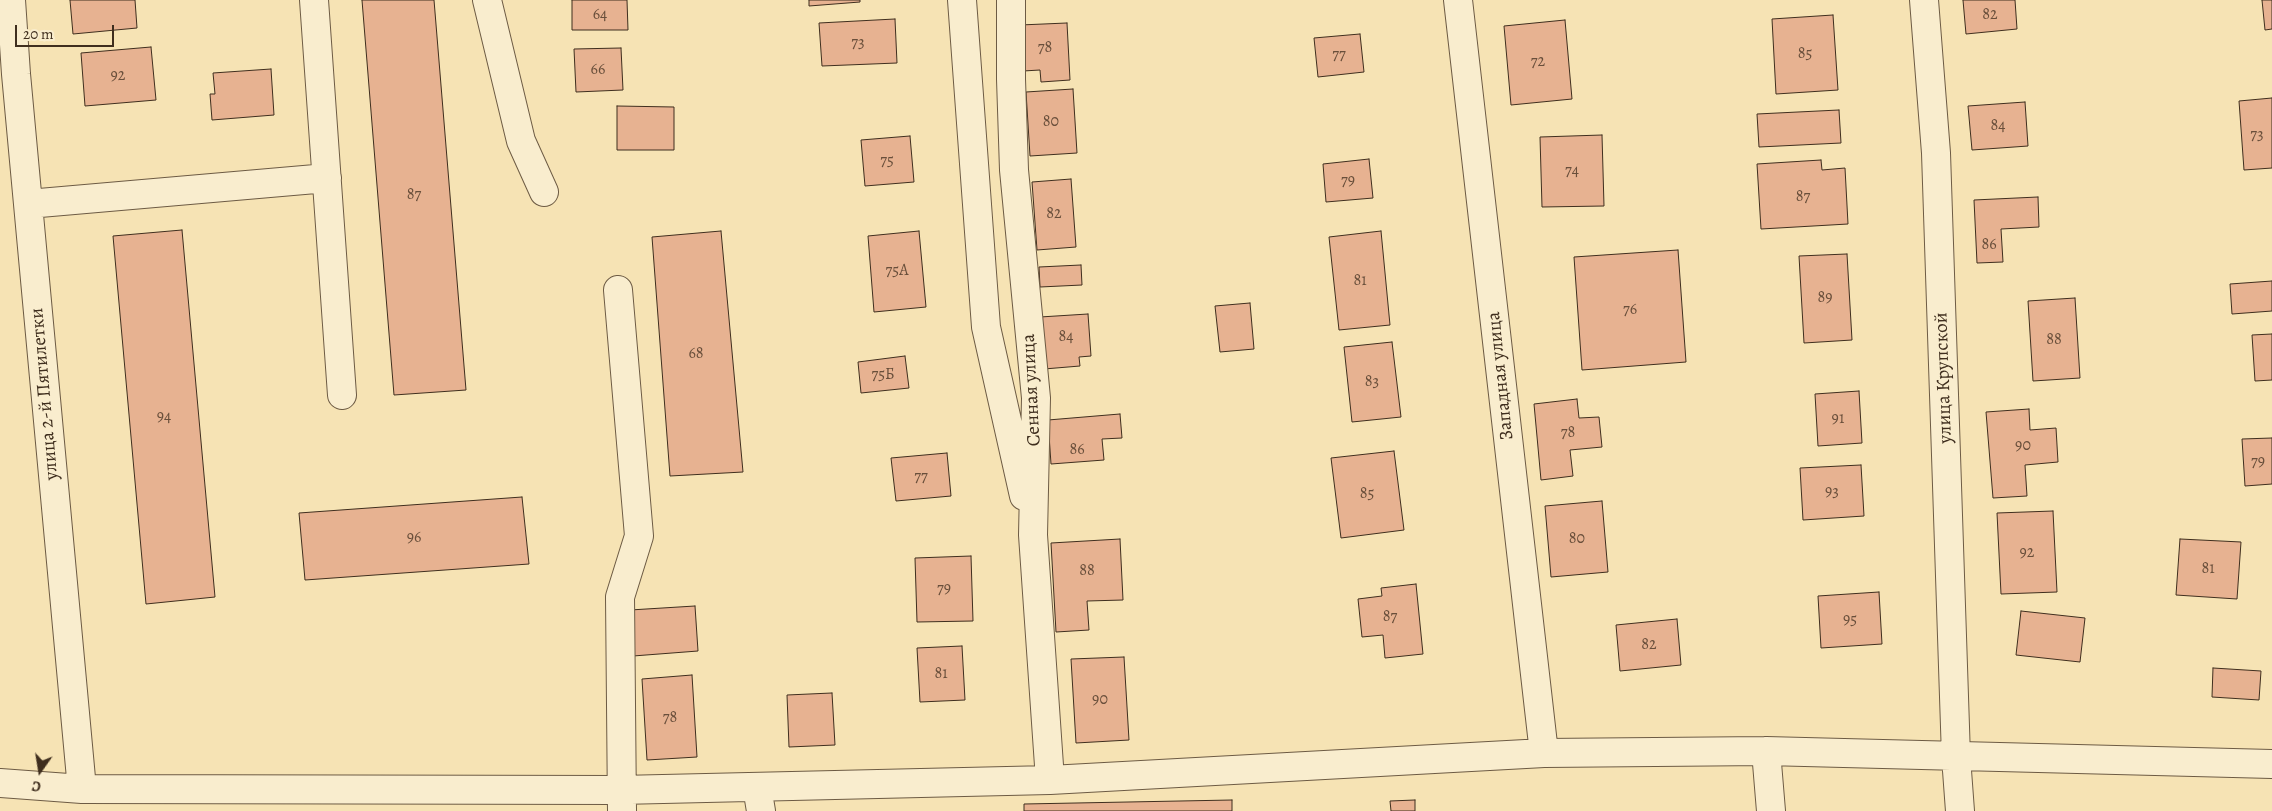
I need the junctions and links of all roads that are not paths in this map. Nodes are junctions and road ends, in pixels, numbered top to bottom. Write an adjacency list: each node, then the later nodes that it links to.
1 (11, 0): 10 (street, улица 2-й Пятилетки)
2 (314, 0): 8 (street)
3 (488, 0): 9 (street)
4 (962, 0): 13 (street)
5 (1011, 0): 13 (street, Сенная улица)
6 (1458, 0): 15 (street, Западная улица)
7 (1924, 0): 16 (street, улица Крупской)
8 (327, 178): 10 (street); 12 (street)
9 (544, 192)
10 (28, 204): 20 (street, улица 2-й Пятилетки)
11 (618, 290): 22 (street)
12 (342, 394)
13 (1033, 535): 18 (street, Сенная улица)
14 (1766, 751): 15 (street); 16 (street); 23 (street)
15 (1544, 753): 18 (street)
16 (1956, 757): 17 (street); 24 (street, улица Крупской)
17 (2272, 764)
18 (1050, 780): 21 (street)
19 (0, 783): 20 (street)
20 (82, 789): 22 (street)
21 (759, 799): 22 (street)
22 (621, 800)
23 (1771, 811)
24 (1960, 811)

